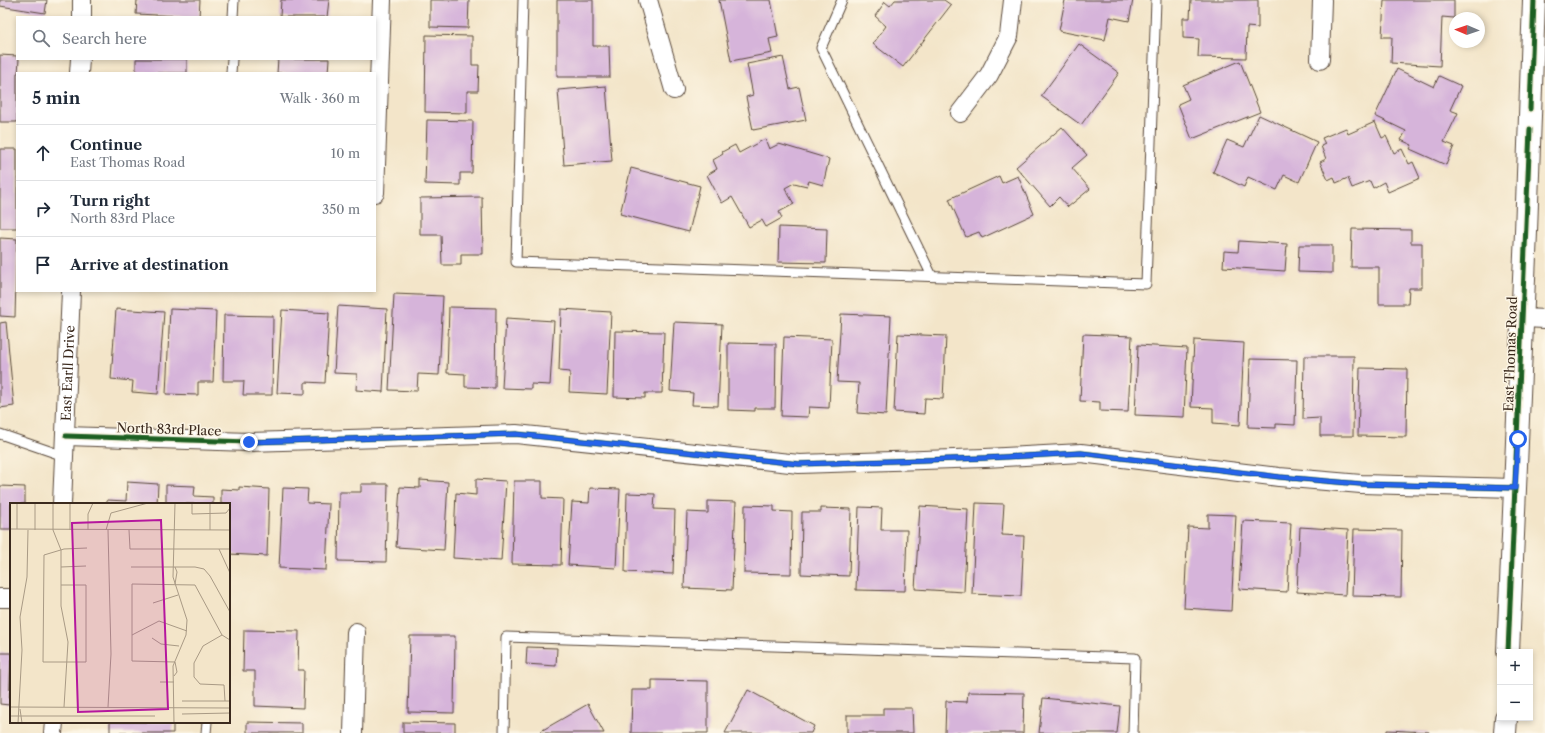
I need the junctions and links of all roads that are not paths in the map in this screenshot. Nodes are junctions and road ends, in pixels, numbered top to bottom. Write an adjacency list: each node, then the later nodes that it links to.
1 (82, 0): 11 (street)
2 (234, 0): 12 (lane)
3 (382, 0): 20 (street)
4 (523, 0): 21 (lane)
5 (648, 0): 18 (street)
6 (842, 0): 21 (lane)
7 (1013, 0): 19 (street)
8 (1156, 0): 21 (lane)
9 (1322, 0): 15 (street)
10 (1534, 0): 23 (main road, East Thomas Road)
11 (82, 16)
12 (233, 16)
13 (80, 60): 16 (street)
14 (232, 60): 17 (lane)
15 (1320, 60)
16 (79, 72)
17 (231, 72)
18 (674, 90)
19 (960, 114)
20 (376, 165)
21 (932, 276)
22 (71, 292): 26 (street, East Earll Drive)
23 (1523, 318): 24 (street, East Thomas Road); 28 (main road, East Thomas Road)
24 (1545, 319)
25 (0, 434): 27 (lane)
26 (66, 436): 27 (street, East Earll Drive); 28 (street, North 83rd Place)
27 (64, 456): 29 (street, East Earll Drive)
28 (1515, 488): 31 (main road, East Thomas Road)
29 (62, 503)
30 (356, 632): 37 (street)
31 (1508, 649)
32 (1506, 721): 40 (main road)
33 (54, 723): 35 (street)
34 (207, 723): 36 (lane)
35 (53, 733)
36 (206, 733)
37 (353, 733)
38 (504, 733): 39 (lane)
39 (1133, 733)
40 (1505, 733)

